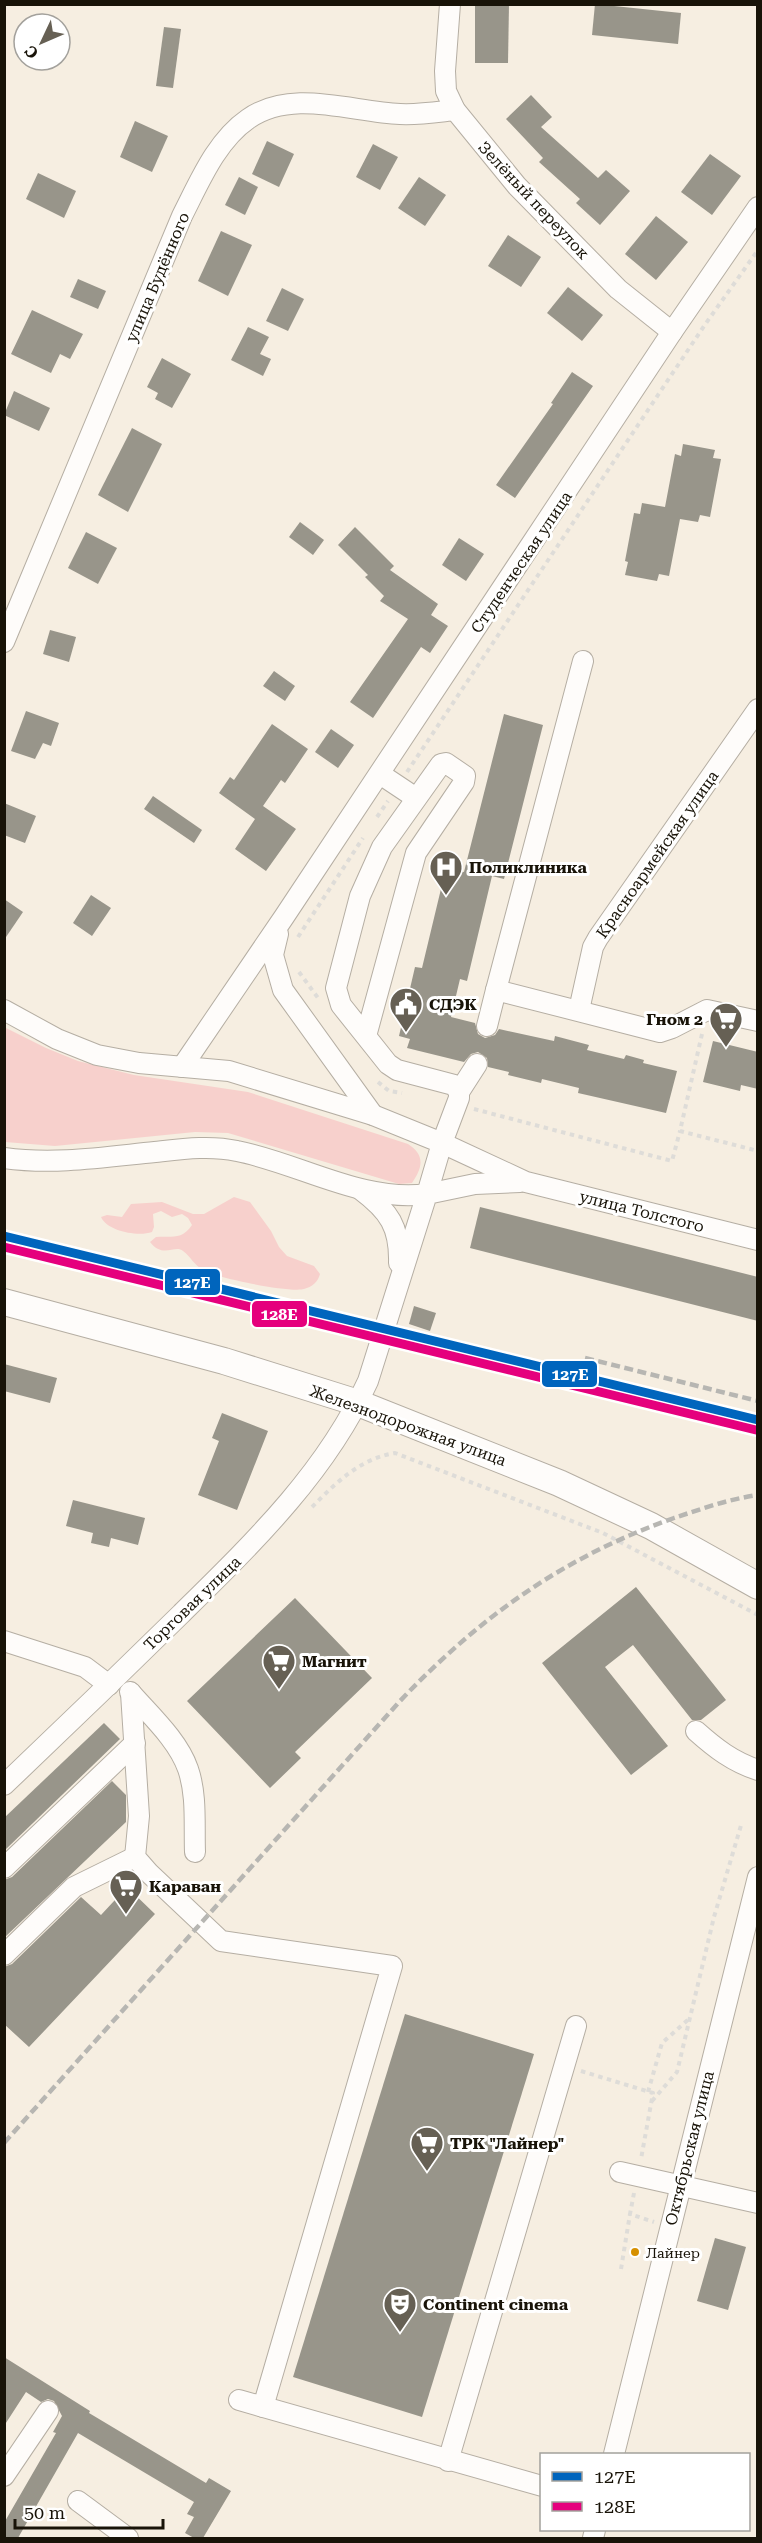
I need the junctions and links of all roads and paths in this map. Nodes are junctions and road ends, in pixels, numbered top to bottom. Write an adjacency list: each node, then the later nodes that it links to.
1 (450, 4): 2 (street, Зелёный переулок)
2 (455, 110): 5 (street, Зелёный переулок); 6 (street, улица Будённого)
3 (758, 207): 5 (street, Студенческая улица)
4 (758, 250): 10 (path)
5 (672, 332): 9 (street, Студенческая улица)
6 (4, 642)
7 (583, 661): 17 (street)
8 (758, 709): 20 (street, Красноармейская улица)
9 (380, 774): 10 (street); 14 (street, Студенческая улица)
10 (398, 786): 11 (street); 12 (path)
11 (416, 798): 24 (street); 24 (street)
12 (373, 824)
13 (366, 833): 15 (path)
14 (284, 917): 26 (street); 30 (street)
15 (293, 947)
16 (295, 966): 18 (path)
17 (496, 990): 20 (street); 23 (street)
18 (322, 1004)
19 (4, 1010): 26 (street)
20 (579, 1010): 21 (street)
21 (707, 1010): 22 (street); 31 (path)
22 (758, 1021)
23 (487, 1026)
24 (366, 1036): 29 (street)
25 (477, 1064): 29 (street)
26 (182, 1067): 30 (street)
27 (376, 1078): 28 (path)
28 (406, 1093)
29 (458, 1098): 31 (path); 32 (street)
30 (372, 1115): 32 (street)
31 (680, 1131): 33 (path)
32 (442, 1143): 35 (street); 37 (street)
33 (758, 1151)
34 (4, 1158): 36 (street)
35 (526, 1182): 37 (street); 38 (street, улица Толстого)
36 (356, 1187): 37 (street); 39 (street)
37 (427, 1194): 39 (street)
38 (758, 1240)
39 (398, 1281): 41 (street, Торговая улица)
40 (4, 1302): 41 (main road, Железнодорожная улица)
41 (358, 1403): 43 (main road, Железнодорожная улица); 46 (street, Торговая улица)
42 (304, 1514): 44 (path)
43 (758, 1586)
44 (758, 1615)
45 (4, 1641): 46 (street)
46 (112, 1681): 47 (street); 51 (street, Торговая улица)
47 (131, 1693): 49 (street); 53 (street)
48 (696, 1731): 50 (street)
49 (135, 1743): 54 (street); 55 (street)
50 (758, 1770)
51 (4, 1785)
52 (742, 1822): 58 (path)
53 (195, 1851)
54 (135, 1857): 57 (street); 70 (street)
55 (4, 1868)
56 (758, 1877): 64 (street, Октябрьская улица)
57 (4, 1954)
58 (691, 2016): 61 (path); 62 (path)
59 (576, 2026): 60 (street)
60 (564, 2066): 61 (path); 73 (street)
61 (648, 2092): 62 (path)
62 (652, 2101): 63 (path)
63 (629, 2174): 64 (street); 66 (path)
64 (680, 2186): 65 (street); 67 (street, Октябрьская улица)
65 (758, 2203)
66 (630, 2214): 67 (path); 68 (path)
67 (670, 2227): 72 (street, Октябрьская улица)
68 (621, 2269)
69 (239, 2400): 70 (street)
70 (263, 2407): 73 (street)
71 (48, 2411): 74 (street)
72 (614, 2453)
73 (448, 2461): 75 (street)
74 (4, 2476)
75 (540, 2485)
76 (78, 2501): 77 (street)
77 (128, 2538)

